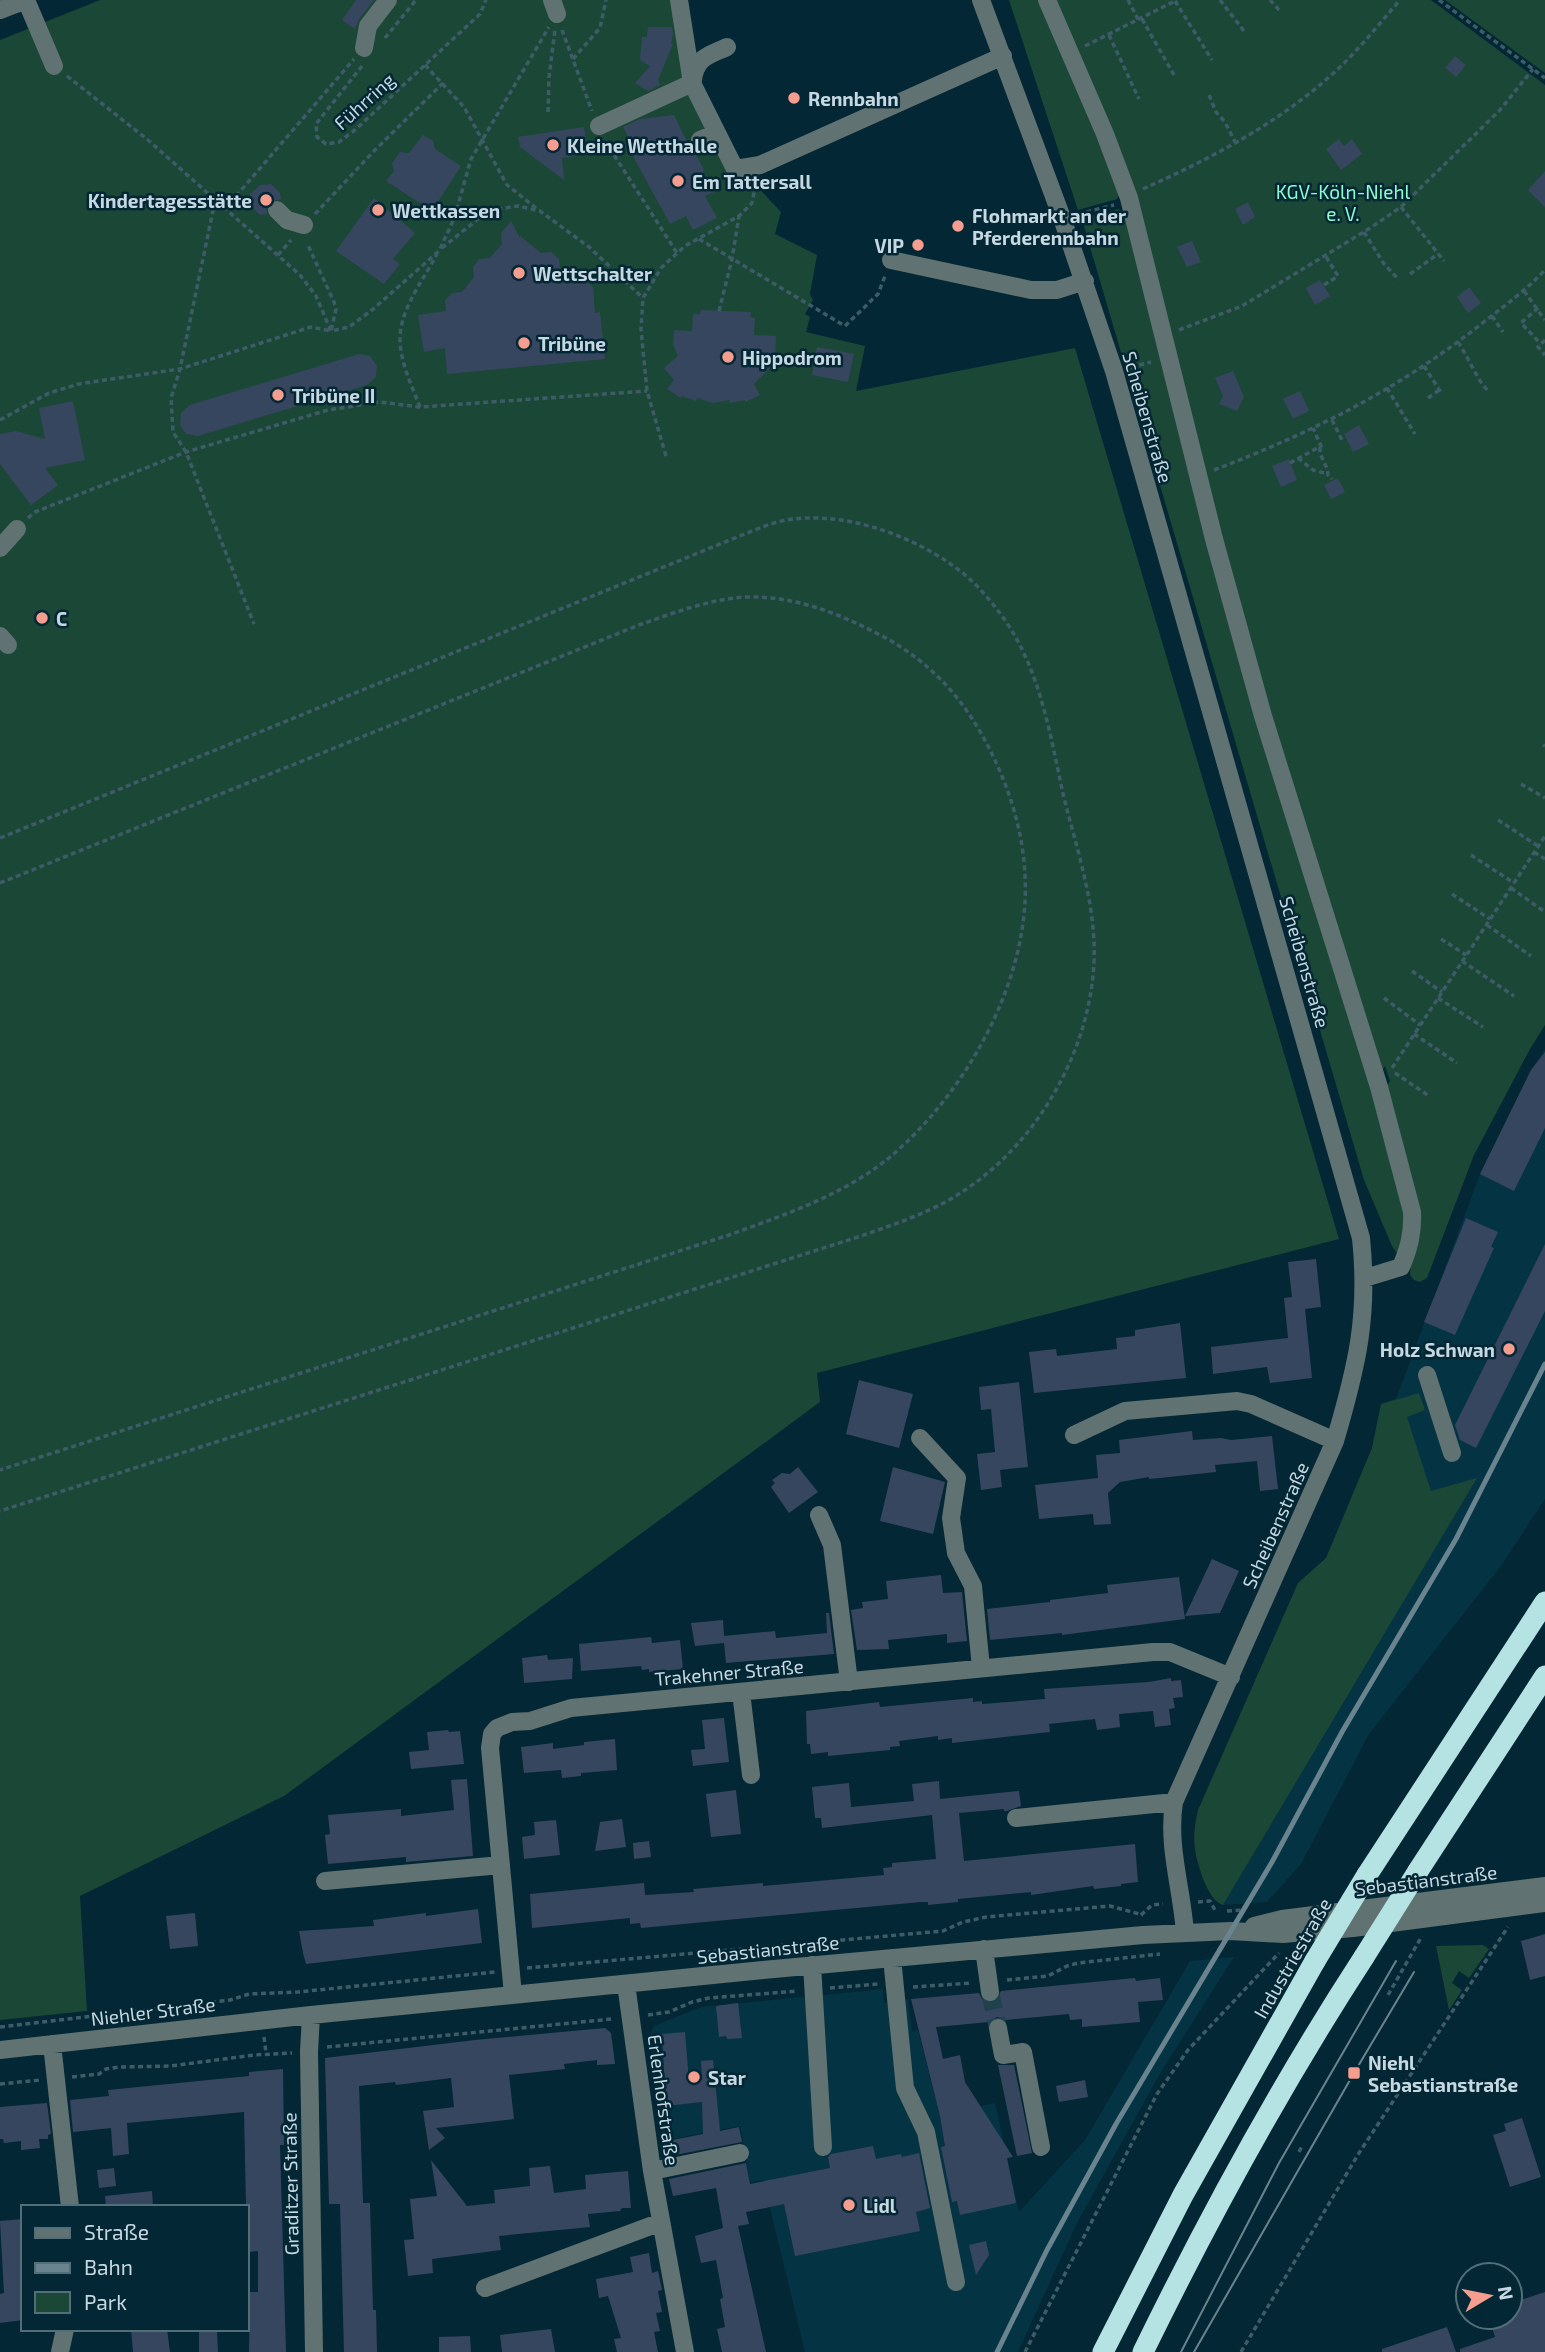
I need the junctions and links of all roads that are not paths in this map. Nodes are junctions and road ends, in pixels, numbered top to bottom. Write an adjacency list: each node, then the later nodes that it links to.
1 (26, 0): 6 (street); 10 (street)
2 (388, 0): 8 (street)
3 (679, 0): 11 (street)
4 (981, 0): 9 (street, Scheibenstraße)
5 (1047, 0): 19 (street)
6 (0, 10)
7 (727, 47): 11 (street)
8 (368, 50)
9 (1003, 56): 11 (street); 16 (street, Scheibenstraße)
10 (54, 66)
11 (692, 83): 12 (street)
12 (599, 126)
13 (277, 210): 14 (street)
14 (304, 225)
15 (891, 260): 16 (street)
16 (1084, 281): 19 (street, Scheibenstraße)
17 (16, 529): 18 (street)
18 (0, 548)
19 (1365, 1278): 23 (street, Scheibenstraße)
20 (1427, 1375): 24 (street)
21 (1074, 1435): 23 (street)
22 (920, 1438): 27 (street)
23 (1335, 1440): 29 (street, Scheibenstraße)
24 (1452, 1453)
25 (819, 1515): 30 (street)
26 (1545, 1602): 61 (highway, Industriestraße, bridge)
27 (981, 1668): 29 (street, Trakehner Straße); 30 (street, Trakehner Straße)
28 (1545, 1676): 62 (highway, bridge)
29 (1231, 1677): 33 (street, Scheibenstraße)
30 (849, 1682): 31 (street, Trakehner Straße)
31 (741, 1692): 32 (street); 35 (street, Trakehner Straße)
32 (751, 1775)
33 (1174, 1802): 34 (street); 38 (street, Scheibenstraße)
34 (1016, 1818)
35 (501, 1865): 36 (street); 44 (street, Trakehner Straße)
36 (324, 1881)
37 (1544, 1889): 38 (street, Sebastianstraße)
38 (1185, 1933): 39 (street, Sebastianstraße)
39 (984, 1949): 40 (street, Sebastianstraße); 43 (street)
40 (892, 1958): 41 (street, Sebastianstraße); 55 (street)
41 (812, 1965): 42 (street, Sebastianstraße); 49 (street)
42 (626, 1984): 44 (street, Sebastianstraße); 52 (street, Erlenhofstraße)
43 (989, 1987)
44 (513, 1995): 45 (street, Sebastianstraße)
45 (311, 2015): 47 (street, Niehler Straße); 59 (street, Graditzer Straße)
46 (998, 2028): 50 (street)
47 (52, 2044): 48 (street, Niehler Straße); 53 (street)
48 (0, 2050)
49 (823, 2147)
50 (1041, 2147)
51 (740, 2153): 52 (street)
52 (652, 2171): 54 (street, Erlenhofstraße)
53 (70, 2205)
54 (661, 2222): 56 (street); 60 (street, Erlenhofstraße)
55 (956, 2282)
56 (485, 2288)
57 (65, 2331): 58 (street)
58 (60, 2352)
59 (314, 2352)
60 (685, 2352)
61 (1103, 2352)
62 (1143, 2352)

